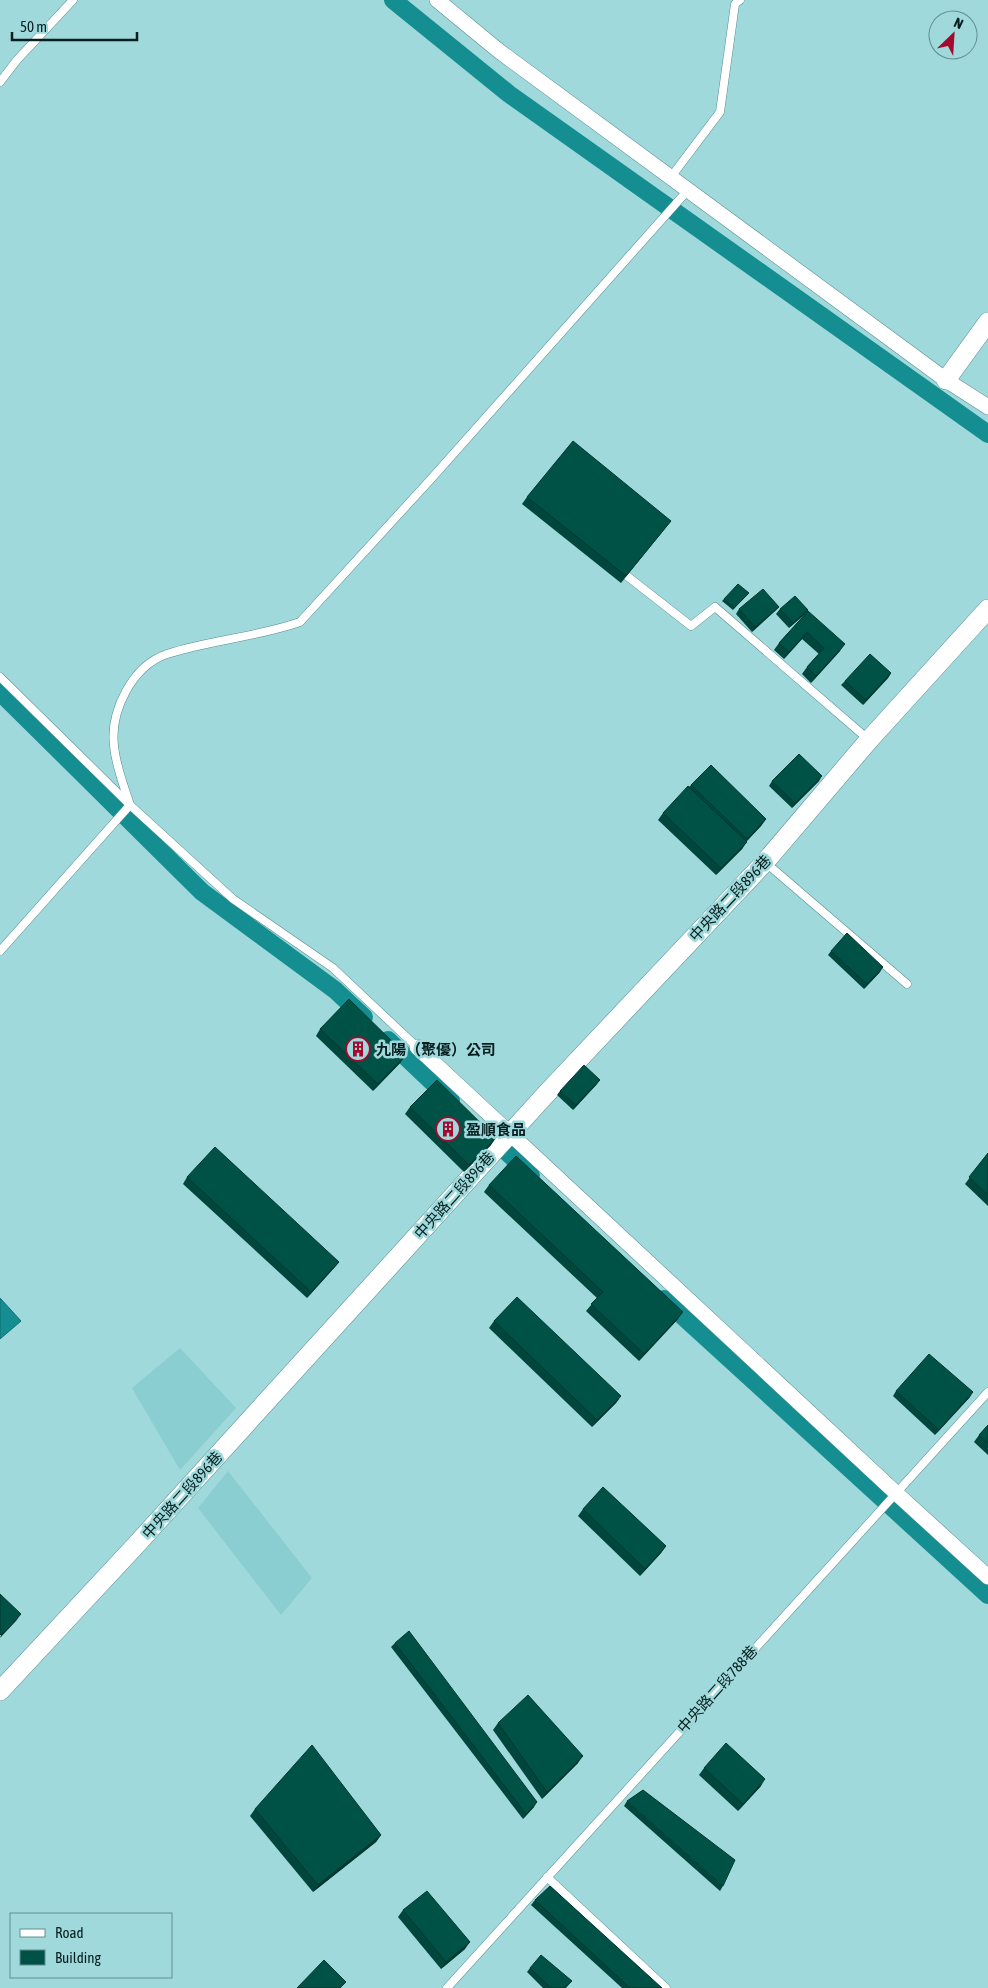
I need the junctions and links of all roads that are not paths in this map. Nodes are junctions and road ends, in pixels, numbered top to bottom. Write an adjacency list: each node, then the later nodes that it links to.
1 (73, 0): 4 (lane)
2 (437, 0): 5 (street)
3 (740, 0): 5 (lane)
4 (0, 82)
5 (670, 178): 6 (street)
6 (688, 190): 8 (street); 14 (lane)
7 (988, 322): 8 (street)
8 (946, 380): 9 (street)
9 (988, 407)
10 (627, 576): 13 (lane)
11 (988, 609): 13 (street, 中央路二段896巷)
12 (0, 677): 14 (lane)
13 (869, 740): 15 (street, 中央路二段896巷)
14 (130, 805): 16 (lane); 18 (lane)
15 (765, 862): 17 (lane); 19 (street, 中央路二段896巷)
16 (0, 951)
17 (907, 984)
18 (417, 1047): 19 (street)
19 (510, 1133): 21 (street); 23 (street, 中央路二段896巷)
20 (988, 1392): 21 (lane, 中央路二段788巷)
21 (896, 1493): 22 (street); 24 (lane, 中央路二段788巷)
22 (988, 1577)
23 (0, 1691)
24 (547, 1877): 25 (lane, 中央路二段788巷); 26 (lane)
25 (447, 1988)
26 (666, 1988)

